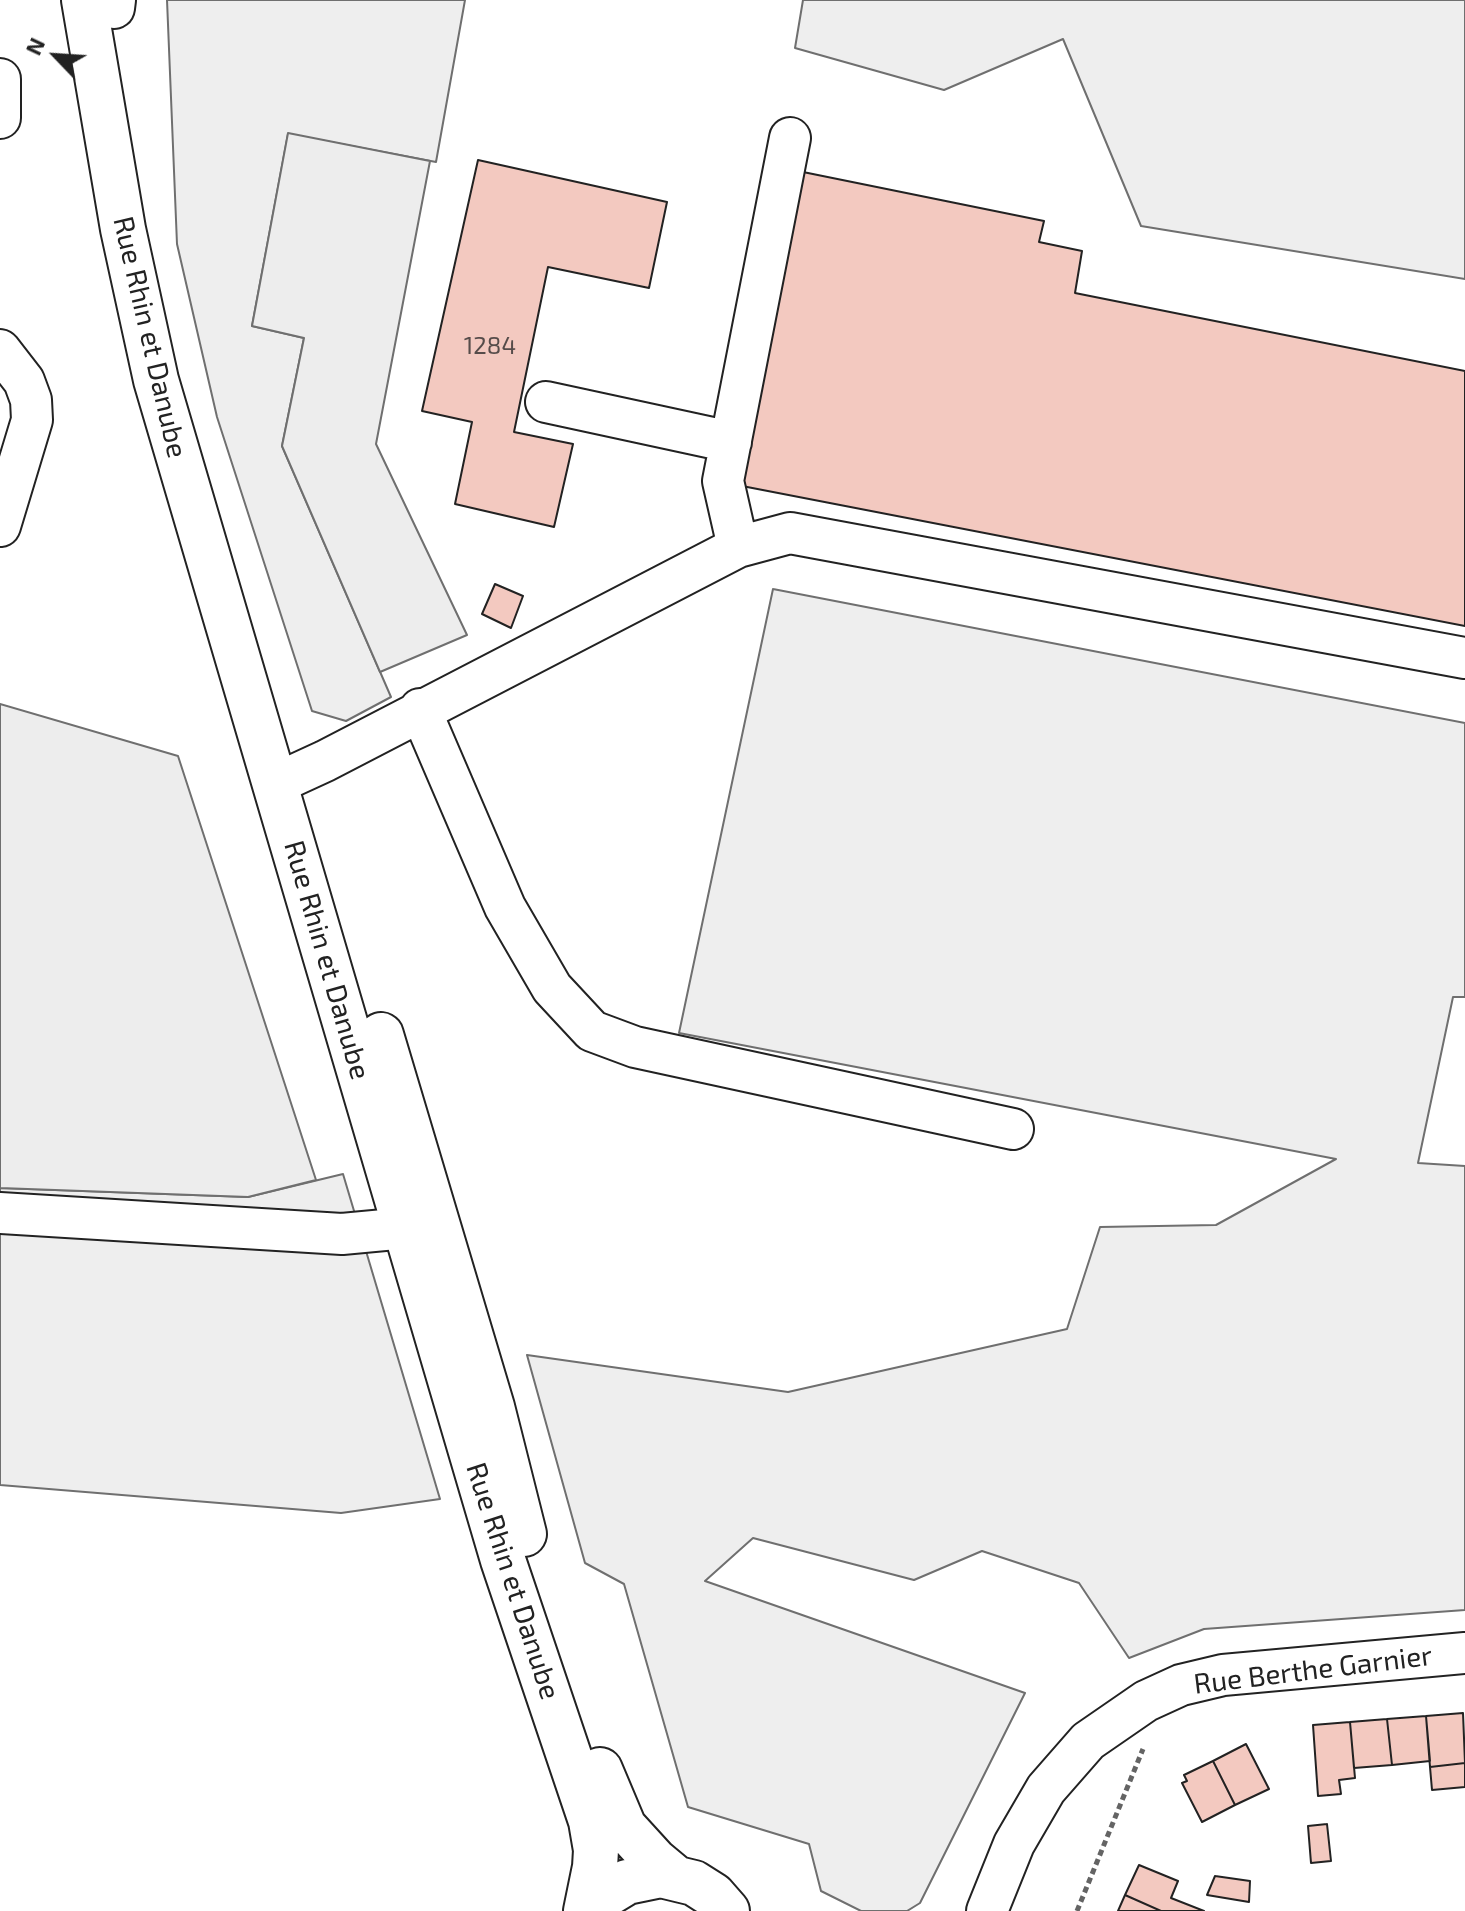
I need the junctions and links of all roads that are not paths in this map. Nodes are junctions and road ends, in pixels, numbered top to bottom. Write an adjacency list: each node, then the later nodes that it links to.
1 (107, 2): 12 (main road, Rue Rhin et Danube)
2 (0, 79): 3 (street)
3 (0, 118)
4 (790, 138): 7 (street)
5 (0, 350): 8 (street)
6 (546, 402): 7 (street)
7 (731, 442): 9 (street)
8 (0, 526)
9 (738, 547): 10 (street); 11 (street)
10 (1465, 658)
11 (420, 709): 12 (street); 13 (street)
12 (289, 777): 15 (main road, Rue Rhin et Danube); 17 (main road, Rue Rhin et Danube)
13 (1013, 1129)
14 (0, 1213): 15 (street)
15 (406, 1228): 19 (main road, Rue Rhin et Danube)
16 (1465, 1653): 20 (street, Rue Berthe Garnier)
17 (673, 1876): 18 (main road); 19 (main road)
18 (726, 1906)
19 (588, 1911)
20 (987, 1911)

